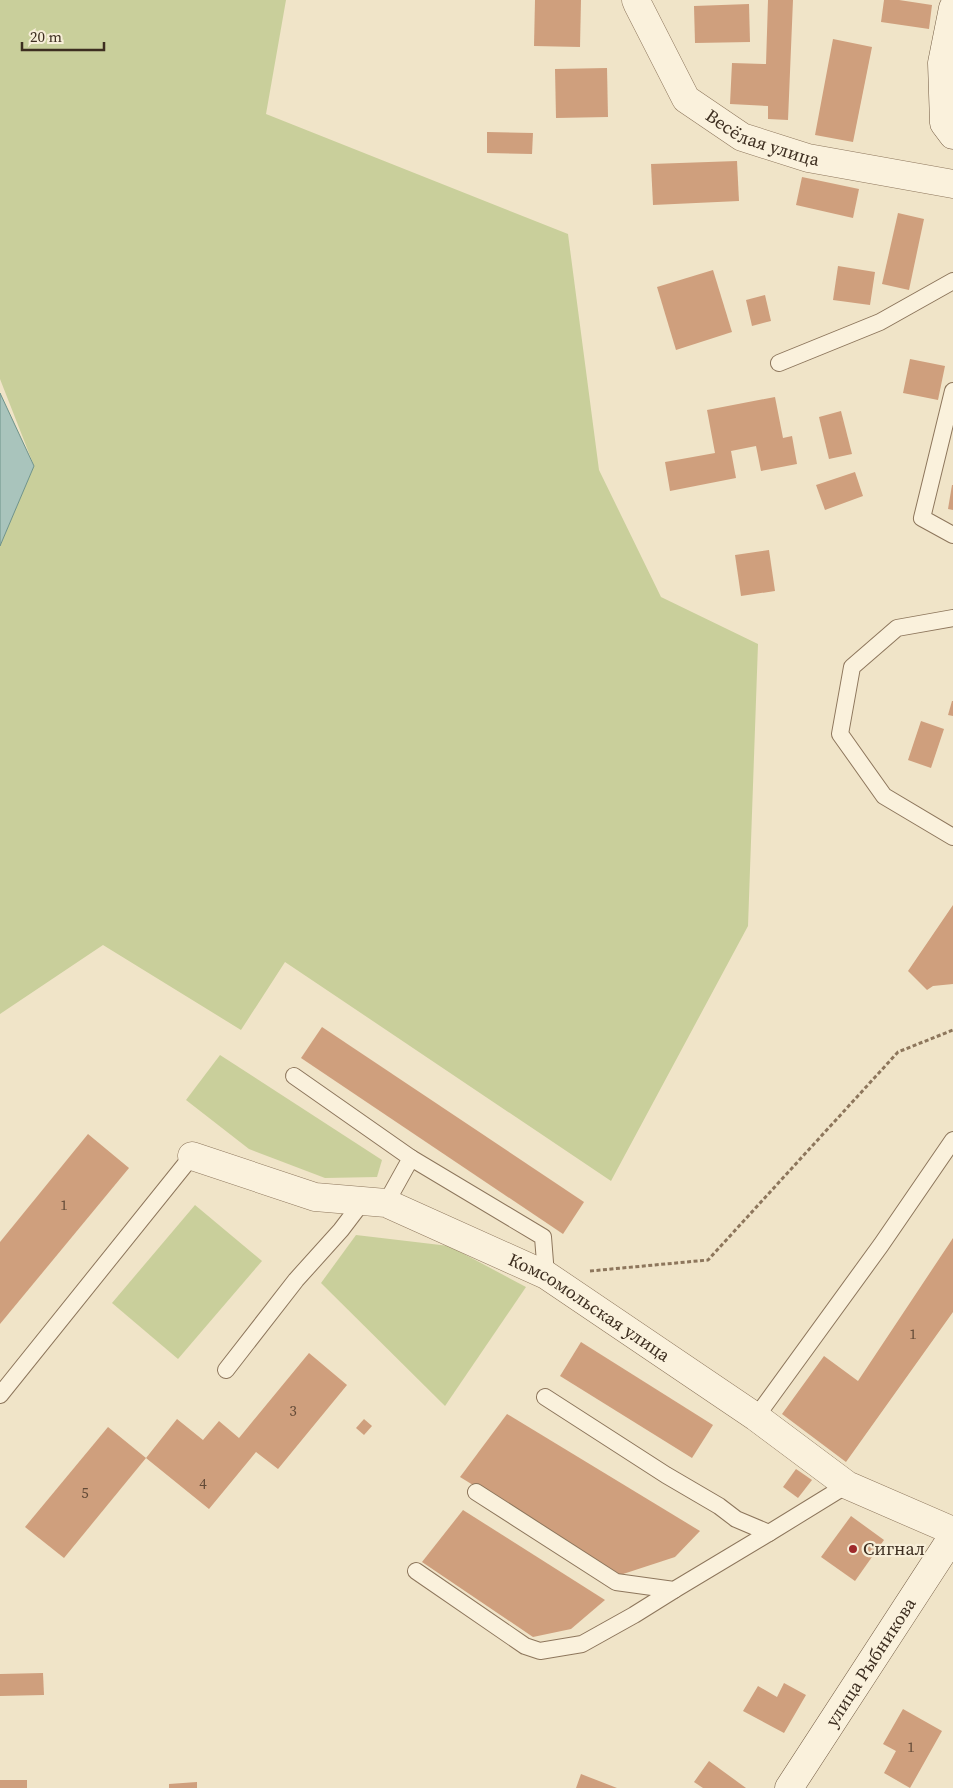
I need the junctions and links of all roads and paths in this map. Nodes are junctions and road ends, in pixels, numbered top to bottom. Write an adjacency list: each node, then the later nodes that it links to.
1 (636, 0): 4 (street, Весёлая улица)
2 (953, 8): 3 (street)
3 (953, 135)
4 (953, 184)
5 (953, 281): 6 (lane)
6 (779, 363)
7 (953, 391): 8 (lane)
8 (953, 535)
9 (953, 618): 10 (lane)
10 (953, 837)
11 (953, 1030): 17 (path)
12 (294, 1076): 15 (lane)
13 (953, 1140): 21 (lane)
14 (192, 1156): 16 (street, Комсомольская улица); 19 (lane)
15 (411, 1158): 16 (lane); 17 (lane)
16 (374, 1202): 17 (street, Комсомольская улица); 18 (lane)
17 (546, 1275): 21 (street, Комсомольская улица)
18 (226, 1370)
19 (0, 1395)
20 (545, 1398): 25 (lane)
21 (756, 1417): 22 (street, Комсомольская улица)
22 (848, 1485): 24 (street, Комсомольская улица); 25 (lane)
23 (476, 1492): 28 (lane)
24 (953, 1531)
25 (769, 1533): 28 (lane)
26 (953, 1536): 29 (street, улица Рыбникова)
27 (416, 1571): 28 (lane)
28 (674, 1590)
29 (789, 1788)

